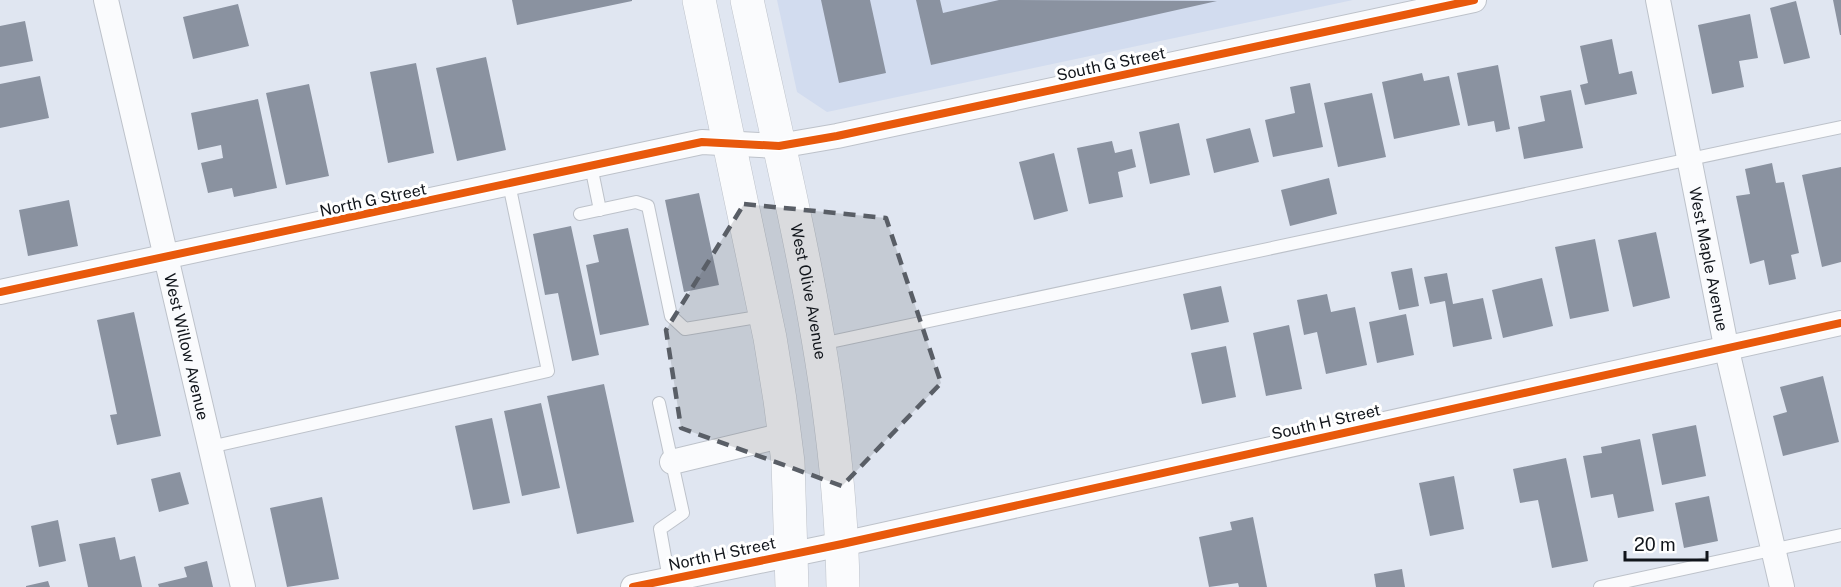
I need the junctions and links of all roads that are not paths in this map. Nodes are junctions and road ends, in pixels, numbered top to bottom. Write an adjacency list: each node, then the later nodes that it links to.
1 (106, 0): 13 (street, West Willow Avenue)
2 (699, 0): 7 (main road, West Olive Avenue)
3 (747, 0): 7 (main road, West Olive Avenue)
4 (1474, 0): 7 (street, South G Street)
5 (1658, 0): 8 (street, West Maple Avenue)
6 (1841, 127): 8 (lane)
7 (754, 145): 9 (street, North G Street); 15 (main road, West Olive Avenue); 17 (main road, West Olive Avenue)
8 (1690, 159): 17 (lane); 18 (street, West Maple Avenue)
9 (591, 166): 10 (street, North G Street); 11 (lane)
10 (509, 184): 13 (street, North G Street); 21 (lane)
11 (600, 210): 12 (lane); 15 (lane)
12 (580, 214)
13 (166, 259): 14 (street, North G Street); 21 (street, West Willow Avenue)
14 (0, 292)
15 (765, 316): 20 (main road, West Olive Avenue)
16 (1841, 323): 18 (street, South H Street)
17 (820, 344): 24 (main road, West Olive Avenue)
18 (1726, 346): 24 (street, South H Street); 25 (street, West Maple Avenue)
19 (659, 403): 22 (lane)
20 (784, 435): 22 (street); 24 (main road, West Olive Avenue)
21 (210, 447): 27 (street, West Willow Avenue)
22 (672, 462): 26 (lane)
23 (1841, 535): 25 (lane)
24 (817, 548): 26 (street, North H Street); 29 (main road, West Olive Avenue); 30 (main road, West Olive Avenue)
25 (1773, 550): 31 (lane); 32 (street, West Maple Avenue)
26 (663, 582): 28 (street, North H Street)
27 (243, 587)
28 (633, 587)
29 (792, 587)
30 (843, 587)
31 (1600, 587)
32 (1782, 587)

